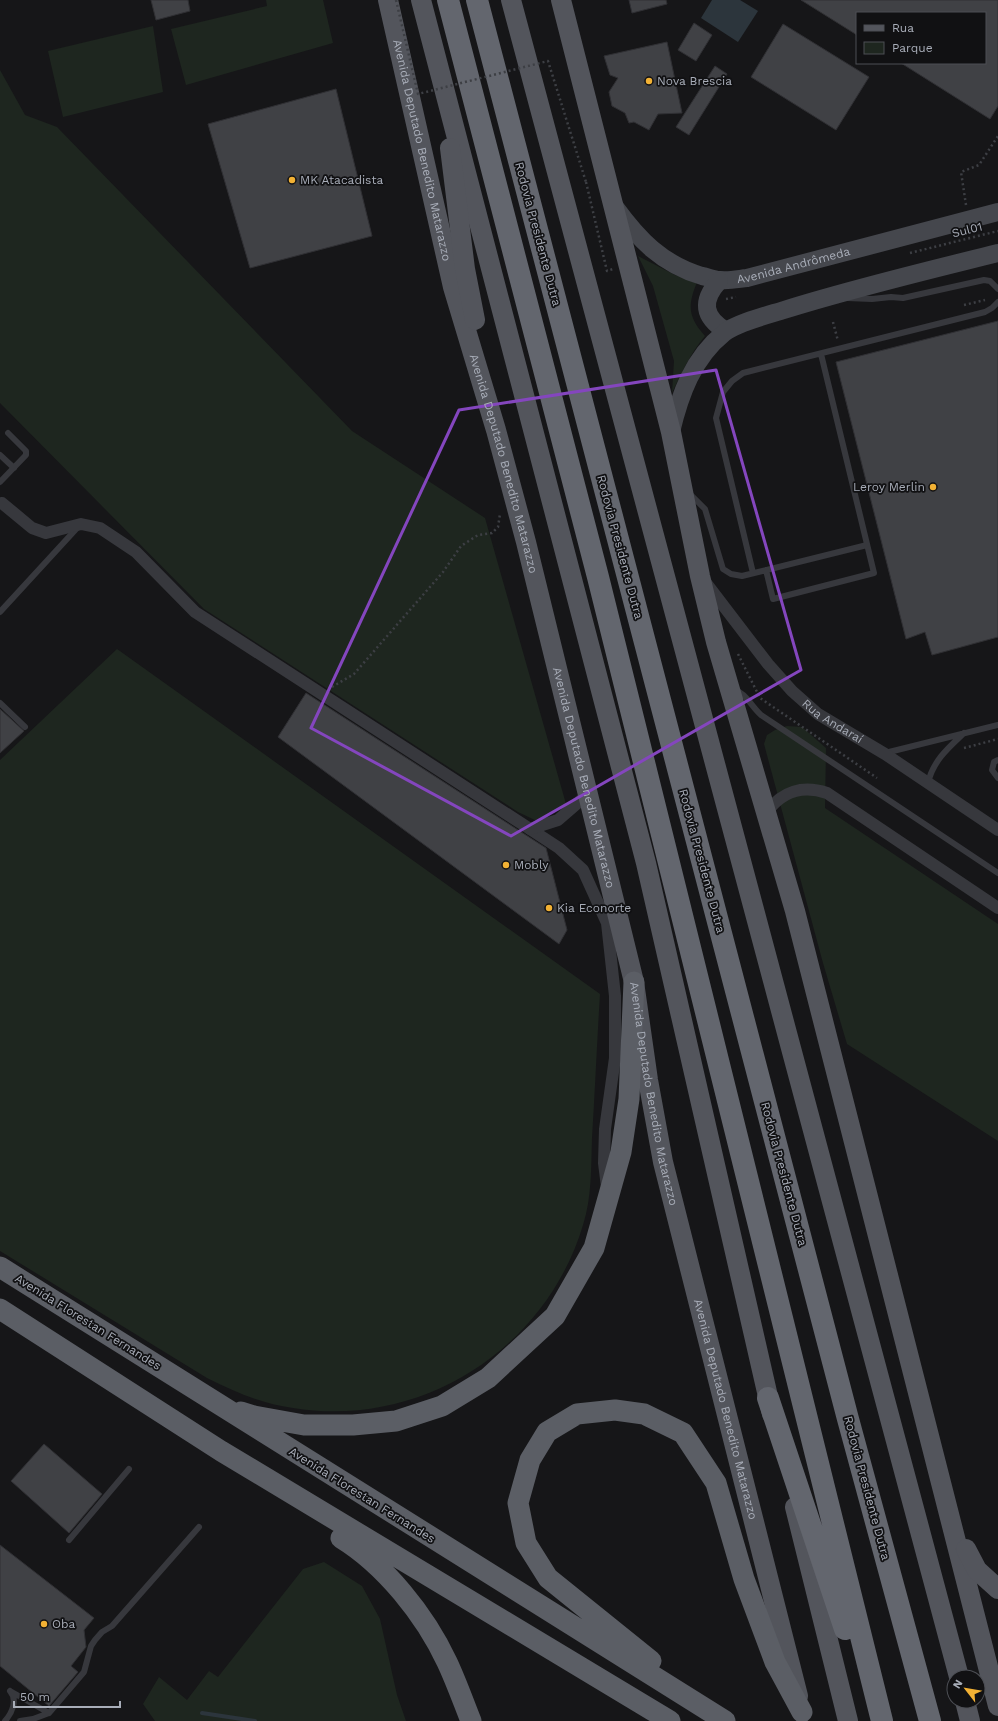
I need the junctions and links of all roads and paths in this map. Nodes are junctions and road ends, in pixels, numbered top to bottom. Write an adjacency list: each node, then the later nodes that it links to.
1 (388, 0): 25 (main road, Avenida Deputado Benedito Matarazzo)
2 (396, 0): 18 (path, bridge)
3 (421, 0): 10 (main road)
4 (448, 0): 82 (highway)
5 (477, 0): 83 (highway, Rodovia Presidente Dutra)
6 (511, 0): 70 (main road)
7 (552, 0): 9 (main road)
8 (561, 0): 9 (main road)
9 (578, 70): 12 (main road)
10 (446, 94): 25 (main road); 62 (main road)
11 (998, 136): 14 (path)
12 (612, 203): 19 (main road, Avenida Andrômeda); 26 (main road)
13 (998, 212): 14 (main road, Avenida Andrômeda)
14 (970, 219): 19 (main road, Avenida Andrômeda)
15 (998, 231): 16 (path, Sul01)
16 (941, 245)
17 (998, 253): 21 (main road)
18 (607, 271)
19 (718, 281): 23 (main road)
20 (997, 286): 21 (lane)
21 (831, 295): 23 (main road)
22 (998, 303): 24 (lane)
23 (726, 331): 26 (main road)
24 (821, 354): 35 (lane); 37 (lane)
25 (496, 430): 52 (main road, Avenida Deputado Benedito Matarazzo)
26 (671, 432): 31 (main road)
27 (8, 433): 29 (lane)
28 (0, 455): 29 (lane)
29 (14, 468): 30 (lane)
30 (0, 482)
31 (681, 486): 37 (lane); 38 (main road)
32 (1, 502): 33 (street)
33 (81, 524): 39 (lane); 54 (street)
34 (492, 533): 40 (path)
35 (867, 545): 36 (lane); 36 (lane)
36 (766, 570): 37 (lane)
37 (753, 573)
38 (700, 576): 41 (main road); 48 (street, Rua Andaraí)
39 (0, 612)
40 (326, 684)
41 (730, 688): 53 (main road); 56 (lane)
42 (0, 703): 44 (lane)
43 (998, 725): 45 (lane)
44 (25, 727)
45 (965, 732): 48 (lane); 51 (lane)
46 (998, 739): 47 (path)
47 (957, 749)
48 (885, 754): 51 (street, Rua Andaraí)
49 (998, 760): 50 (lane)
50 (998, 778)
51 (928, 783): 55 (street, Rua Andaraí)
52 (588, 794): 54 (street); 58 (main road, Avenida Deputado Benedito Matarazzo)
53 (767, 812): 57 (street); 66 (main road)
54 (530, 828): 59 (street)
55 (998, 830)
56 (998, 873)
57 (998, 908)
58 (634, 982): 59 (highway); 74 (main road, Avenida Deputado Benedito Matarazzo)
59 (608, 1202): 63 (highway)
60 (0, 1267): 63 (highway, Avenida Florestan Fernandes)
61 (0, 1309): 64 (highway)
62 (768, 1398): 80 (main road); 81 (highway)
63 (215, 1403): 79 (highway, Avenida Florestan Fernandes)
64 (221, 1451): 77 (highway); 78 (highway)
65 (129, 1470): 68 (lane)
66 (954, 1526): 69 (main road); 71 (main road)
67 (198, 1527): 73 (lane)
68 (69, 1540)
69 (998, 1589)
70 (957, 1669)
71 (998, 1706)
72 (967, 1709): 84 (main road)
73 (48, 1713): 75 (lane); 76 (lane)
74 (803, 1716): 79 (highway)
75 (5, 1721)
76 (20, 1721)
77 (471, 1721)
78 (670, 1721)
79 (726, 1721)
80 (848, 1721)
81 (878, 1721)
82 (882, 1721)
83 (930, 1721)
84 (970, 1721)

